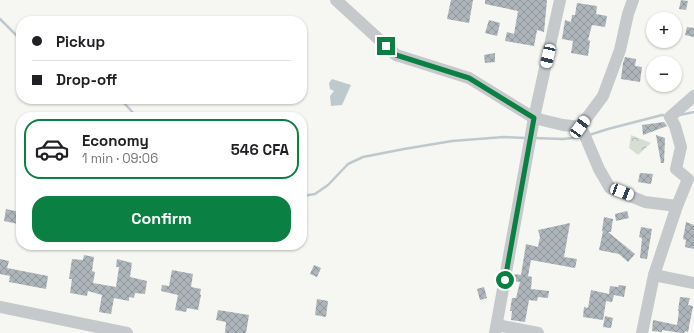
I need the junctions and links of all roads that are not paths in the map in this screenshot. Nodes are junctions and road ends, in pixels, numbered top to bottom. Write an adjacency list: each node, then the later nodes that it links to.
1 (336, 0): 5 (street)
2 (560, 0): 5 (street)
3 (633, 0): 6 (street)
4 (694, 96): 7 (street)
5 (534, 118): 6 (street); 11 (street)
6 (580, 127): 7 (street)
7 (677, 206): 8 (street)
8 (654, 275): 9 (street); 14 (street)
9 (694, 283)
10 (0, 307): 12 (street)
11 (496, 329): 13 (street)
12 (127, 333)
13 (538, 333)
14 (642, 333)

